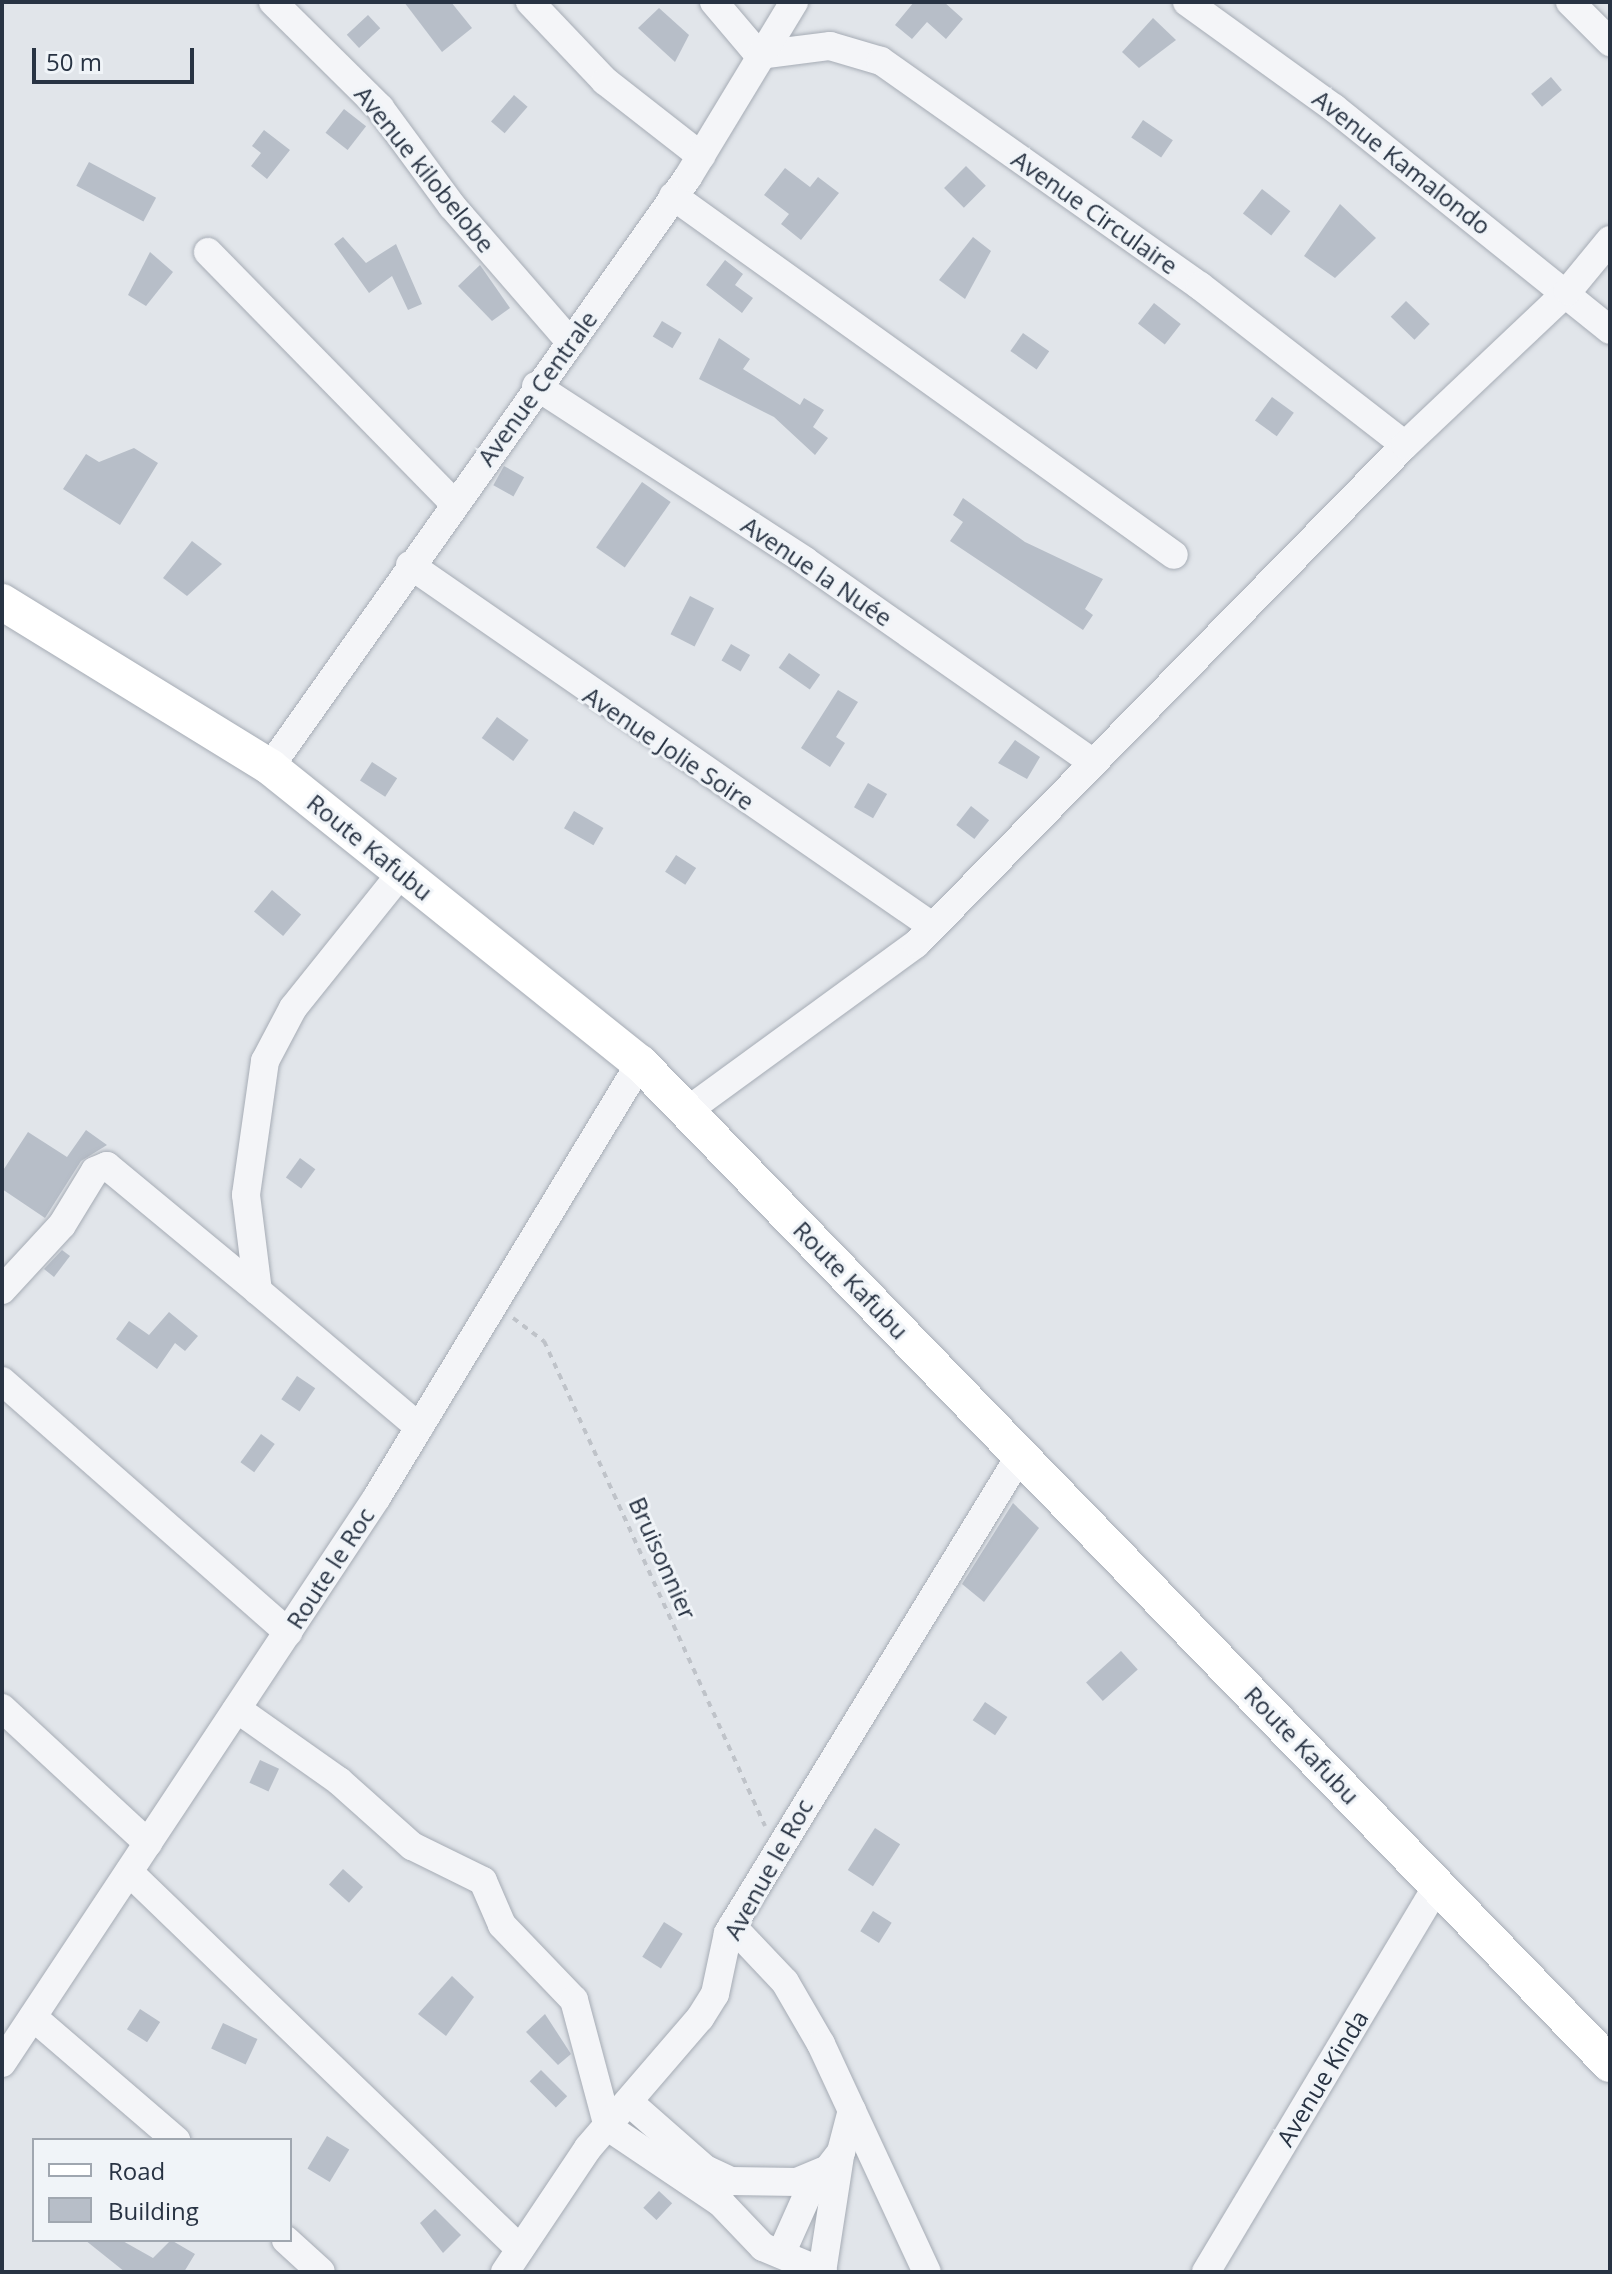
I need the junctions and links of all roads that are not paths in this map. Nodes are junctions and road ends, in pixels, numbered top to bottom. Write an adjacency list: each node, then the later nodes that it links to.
1 (273, 2): 15 (street, Avenue kilobelobe)
2 (530, 2): 9 (street)
3 (714, 2): 8 (street)
4 (794, 2): 8 (street, Avenue Centrale)
5 (1187, 2): 13 (street, Avenue Kamalondo)
6 (1570, 2): 7 (street)
7 (1610, 42)
8 (759, 55): 9 (street, Avenue Centrale); 17 (street, Avenue Circulaire)
9 (701, 156): 10 (street, Avenue Centrale)
10 (673, 196): 15 (street, Avenue Centrale); 19 (street)
11 (1610, 240): 13 (street)
12 (208, 252): 18 (street)
13 (1568, 291): 14 (street, Avenue Kamalondo); 17 (street)
14 (1610, 330)
15 (571, 343): 16 (street, Avenue Centrale)
16 (536, 386): 18 (street, Avenue Centrale); 22 (street, Avenue la Nuée)
17 (1405, 445): 22 (street)
18 (455, 504): 20 (street, Avenue Centrale)
19 (1174, 555)
20 (410, 565): 23 (street, Avenue Centrale); 25 (street, Avenue Jolie Soire)
21 (2, 602): 23 (main road, Route Kafubu)
22 (1093, 763): 25 (street)
23 (270, 767): 24 (main road, Route Kafubu)
24 (402, 872): 26 (main road, Route Kafubu); 29 (street)
25 (932, 926): 27 (street)
26 (640, 1063): 27 (main road, Route Kafubu); 31 (street, Route le Roc)
27 (687, 1111): 32 (main road, Route Kafubu)
28 (2, 1290): 29 (street)
29 (258, 1291): 31 (street)
30 (2, 1381): 33 (street)
31 (419, 1427): 33 (street, Route le Roc)
32 (1021, 1454): 38 (main road, Route Kafubu); 39 (street, Avenue le Roc)
33 (288, 1632): 35 (street, Route le Roc)
34 (2, 1708): 36 (street)
35 (237, 1709): 36 (street, Route le Roc); 45 (street)
36 (148, 1843): 37 (street, Route le Roc)
37 (129, 1872): 40 (street, Route le Roc); 50 (street)
38 (1438, 1884): 42 (main road, Route Kafubu); 54 (street, Avenue Kinda)
39 (732, 1926): 43 (street, Avenue le Roc); 44 (street)
40 (33, 2017): 41 (street, Route le Roc); 46 (street)
41 (2, 2063)
42 (1610, 2064)
43 (630, 2103): 45 (street, Avenue le Roc); 47 (street)
44 (852, 2110): 47 (street); 53 (street)
45 (608, 2127): 49 (street); 50 (street, Avenue le Roc)
46 (174, 2138)
47 (832, 2161): 49 (street); 52 (street)
48 (288, 2242): 51 (street)
49 (773, 2259): 52 (street)
50 (513, 2261)
51 (321, 2272)
52 (822, 2272)
53 (927, 2272)
54 (1206, 2272)

